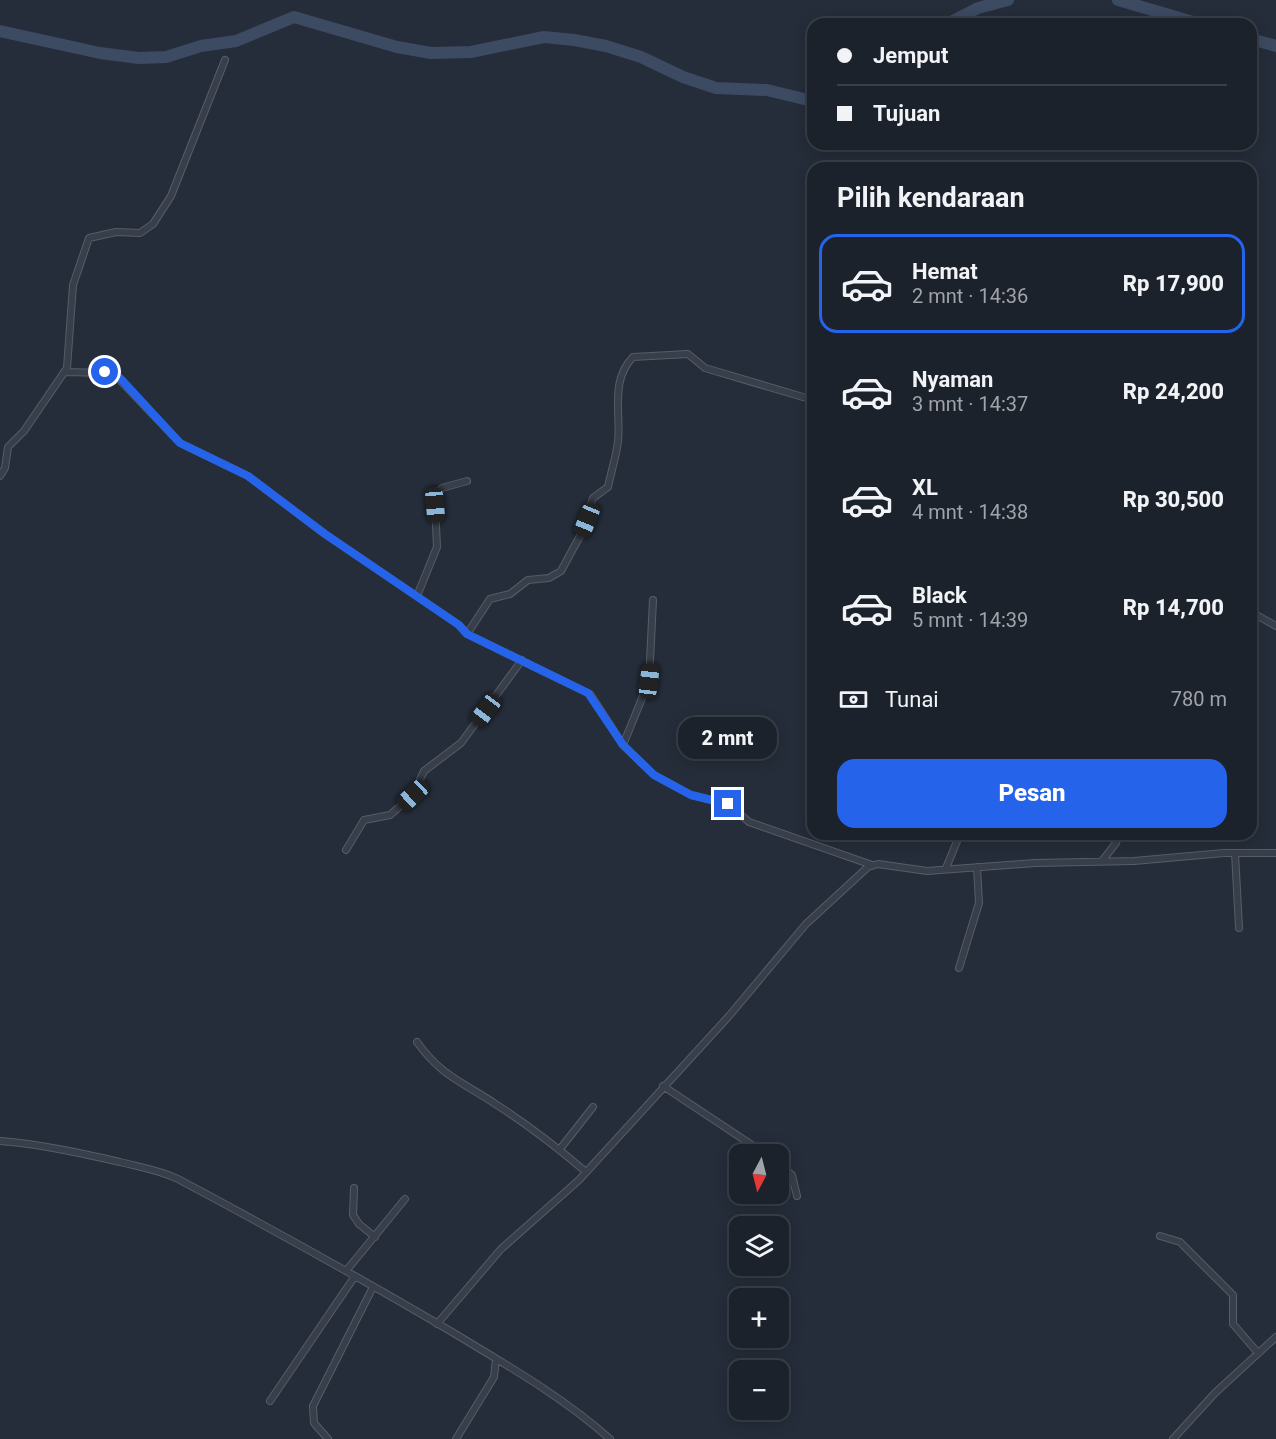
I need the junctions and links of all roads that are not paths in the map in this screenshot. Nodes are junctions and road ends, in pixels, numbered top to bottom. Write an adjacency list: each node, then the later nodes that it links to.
1 (225, 60): 2 (street)
2 (64, 372): 4 (street); 6 (street)
3 (807, 398): 10 (street)
4 (0, 476)
5 (467, 481): 6 (street)
6 (417, 596): 10 (street)
7 (653, 600): 12 (street)
8 (1257, 615): 9 (street)
9 (1276, 626)
10 (467, 634): 11 (street)
11 (522, 660): 12 (street); 15 (street)
12 (623, 745): 19 (street)
13 (958, 840): 21 (street)
14 (1117, 840): 18 (street)
15 (346, 850)
16 (1235, 853): 17 (street); 18 (street); 22 (street)
17 (1276, 853)
18 (1102, 861): 20 (street)
19 (872, 866): 21 (street); 25 (street)
20 (977, 867): 21 (street); 23 (street)
21 (946, 868)
22 (1239, 928)
23 (958, 968)
24 (417, 1042): 29 (street)
25 (663, 1086): 28 (street); 30 (street)
26 (593, 1107): 29 (street)
27 (0, 1141): 37 (street)
28 (750, 1144)
29 (560, 1149): 30 (street)
30 (586, 1172): 40 (street)
31 (789, 1172): 33 (street)
32 (354, 1188): 36 (street)
33 (797, 1196)
34 (405, 1198): 36 (street)
35 (1160, 1236): 42 (street)
36 (375, 1238): 37 (street)
37 (346, 1271): 38 (street)
38 (355, 1276): 39 (street); 44 (street)
39 (374, 1287): 40 (street); 45 (street)
40 (437, 1324): 43 (street)
41 (1276, 1337): 42 (street)
42 (1258, 1353): 48 (street)
43 (496, 1359): 46 (street); 47 (street)
44 (270, 1401)
45 (328, 1439)
46 (456, 1439)
47 (610, 1439)
48 (1173, 1439)

